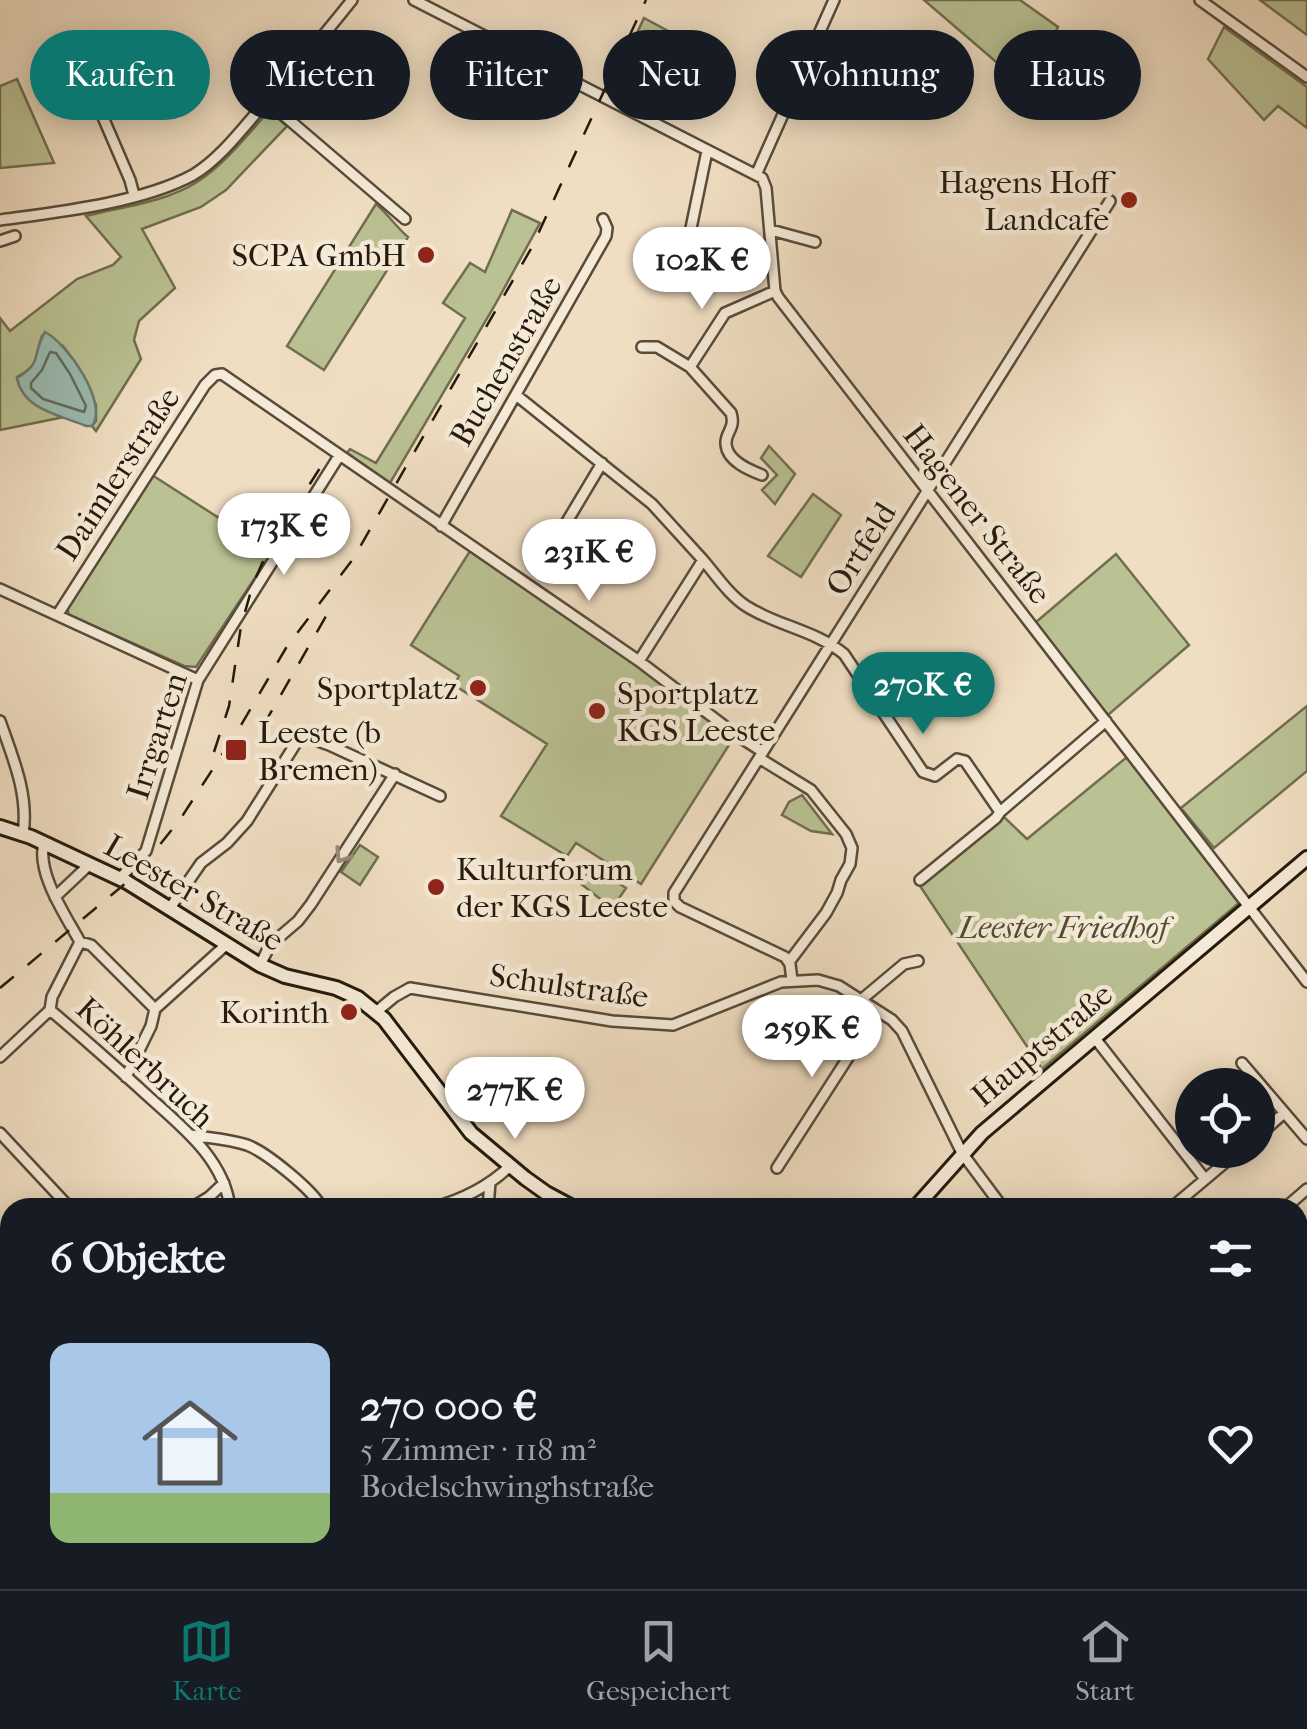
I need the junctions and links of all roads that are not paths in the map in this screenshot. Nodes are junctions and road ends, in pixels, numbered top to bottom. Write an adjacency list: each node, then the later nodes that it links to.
1 (352, 0): 5 (street)
2 (414, 0): 10 (street)
3 (834, 0): 11 (street)
4 (1200, 0): 6 (street)
5 (327, 30)
6 (1307, 77)
7 (104, 120): 12 (street)
8 (250, 120): 12 (street)
9 (289, 120): 14 (street)
10 (707, 151): 11 (street); 21 (street)
11 (756, 175): 17 (street)
12 (134, 195): 15 (street)
13 (1110, 201): 29 (street, Ortfeld)
14 (406, 219)
15 (0, 220)
16 (603, 220): 25 (street, Buchenstraße)
17 (771, 230): 20 (street); 22 (street)
18 (15, 236): 19 (street)
19 (0, 241)
20 (815, 242)
21 (671, 244)
22 (776, 291): 24 (street); 29 (street, Hagener Straße)
23 (642, 347): 24 (street)
24 (690, 367): 28 (street)
25 (516, 395): 27 (street); 30 (street, Buchenstraße)
26 (339, 456): 30 (street); 34 (street, Daimlerstraße); 37 (street, Irrgarten)
27 (602, 463): 31 (street); 32 (street)
28 (762, 475)
29 (927, 490): 35 (street, Ortfeld); 39 (street, Hagener Straße)
30 (442, 526): 36 (street)
31 (554, 544)
32 (703, 560): 35 (street); 36 (street)
33 (0, 589): 34 (street)
34 (58, 614): 37 (street)
35 (831, 643): 40 (street, Ortfeld); 43 (street)
36 (639, 661): 40 (street)
37 (198, 680): 49 (street, Irrgarten)
38 (0, 721): 45 (street)
39 (1106, 722): 43 (street); 52 (street, Hagener Straße)
40 (761, 755): 57 (street); 57 (street, Ortfeld)
41 (395, 774): 42 (street); 53 (street); 58 (street, one-way to 58)
42 (440, 796)
43 (1000, 812): 50 (street)
44 (0, 827): 45 (street, Leester Straße)
45 (24, 834): 46 (street, Leester Straße)
46 (44, 843): 48 (street, Leester Straße); 51 (street)
47 (1307, 858): 52 (street, Hauptstraße)
48 (90, 864): 49 (street, Leester Straße); 51 (street)
49 (120, 878): 53 (street, Leester Straße)
50 (920, 880)
51 (56, 897): 54 (street)
52 (1248, 906): 60 (street, Hagener Straße); 66 (street, Hauptstraße)
53 (170, 908): 55 (street, Leester Straße)
54 (80, 942): 62 (street); 63 (street)
55 (227, 944): 58 (street, Leester Straße); 62 (street)
56 (918, 961): 61 (street)
57 (789, 962): 59 (street)
58 (260, 965): 65 (street, Leester Straße)
59 (792, 980): 61 (street, Schulstraße); 65 (street, Schulstraße)
60 (1307, 982)
61 (861, 1000): 64 (street, Schulstraße)
62 (155, 1009): 69 (street)
63 (50, 1010): 67 (street); 69 (street, Köhlerbruch)
64 (878, 1011): 75 (street, Schulstraße); 77 (street)
65 (376, 1012): 76 (street, Leester Straße)
66 (1094, 1037): 75 (street, Hauptstraße); 79 (street)
67 (0, 1057)
68 (1242, 1063): 70 (street)
69 (126, 1077): 73 (street, Köhlerbruch)
70 (1284, 1113): 71 (street); 74 (street)
71 (1275, 1121)
72 (0, 1133): 82 (street)
73 (191, 1135): 81 (street, Köhlerbruch); 85 (street)
74 (1307, 1140)
75 (962, 1153): 89 (street, Hauptstraße); 90 (street, Schulstraße)
76 (510, 1166): 80 (street); 88 (street, Leester Straße)
77 (778, 1168)
78 (1218, 1168): 79 (street)
79 (1205, 1179): 91 (street)
80 (490, 1182): 86 (street); 87 (street)
81 (226, 1188): 83 (street); 84 (street, Köhlerbruch)
82 (61, 1198)
83 (207, 1198)
84 (228, 1198)
85 (317, 1198)
86 (462, 1198)
87 (489, 1198)
88 (555, 1198)
89 (924, 1198)
90 (995, 1198)
91 (1183, 1198)

